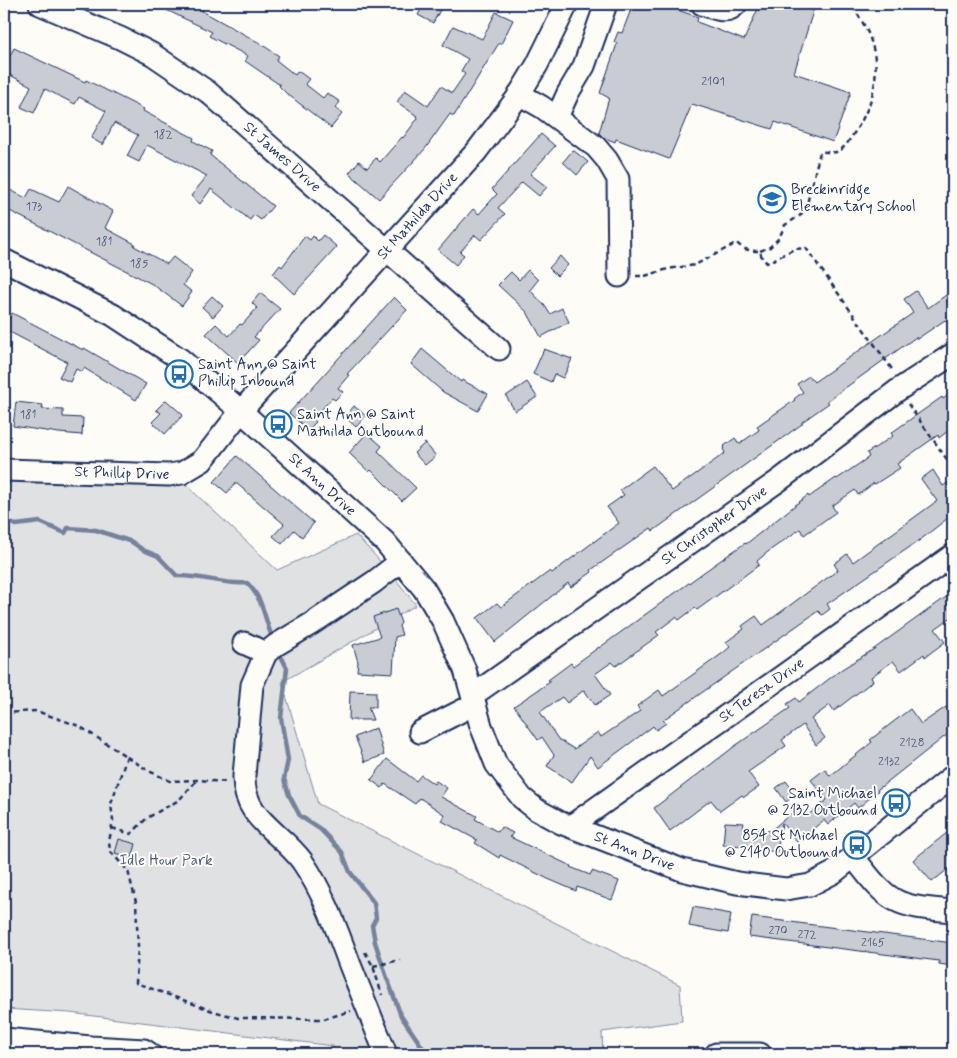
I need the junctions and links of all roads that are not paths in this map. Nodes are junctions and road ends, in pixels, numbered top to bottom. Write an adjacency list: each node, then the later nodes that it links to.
1 (40, 4): 8 (street, St James Drive)
2 (567, 4): 6 (street, St Mathilda Drive)
3 (606, 4): 7 (street)
4 (702, 4): 5 (street)
5 (736, 4)
6 (519, 94): 7 (street); 8 (street, St Mathilda Drive)
7 (557, 117): 10 (street)
8 (386, 250): 11 (street, St James Drive); 13 (street, St Mathilda Drive)
9 (4, 260): 13 (street, St Ann Drive)
10 (619, 276)
11 (499, 349)
12 (953, 354): 19 (street, St Christopher Drive)
13 (241, 410): 14 (street, St Phillip Drive); 16 (street, St Ann Drive)
14 (4, 470)
15 (953, 555): 22 (street, St Teresa Drive)
16 (401, 561): 18 (street); 19 (street, St Ann Drive)
17 (244, 643): 18 (street)
18 (266, 653): 28 (street)
19 (474, 699): 20 (street); 22 (street, St Ann Drive)
20 (420, 732)
21 (953, 776): 23 (street, St Ann Drive)
22 (571, 826): 23 (street, St Ann Drive)
23 (854, 858): 24 (street)
24 (953, 911)
25 (4, 1039): 26 (street)
26 (91, 1051): 27 (street)
27 (150, 1054)
28 (386, 1054)
29 (716, 1054): 30 (street)
30 (760, 1054)

